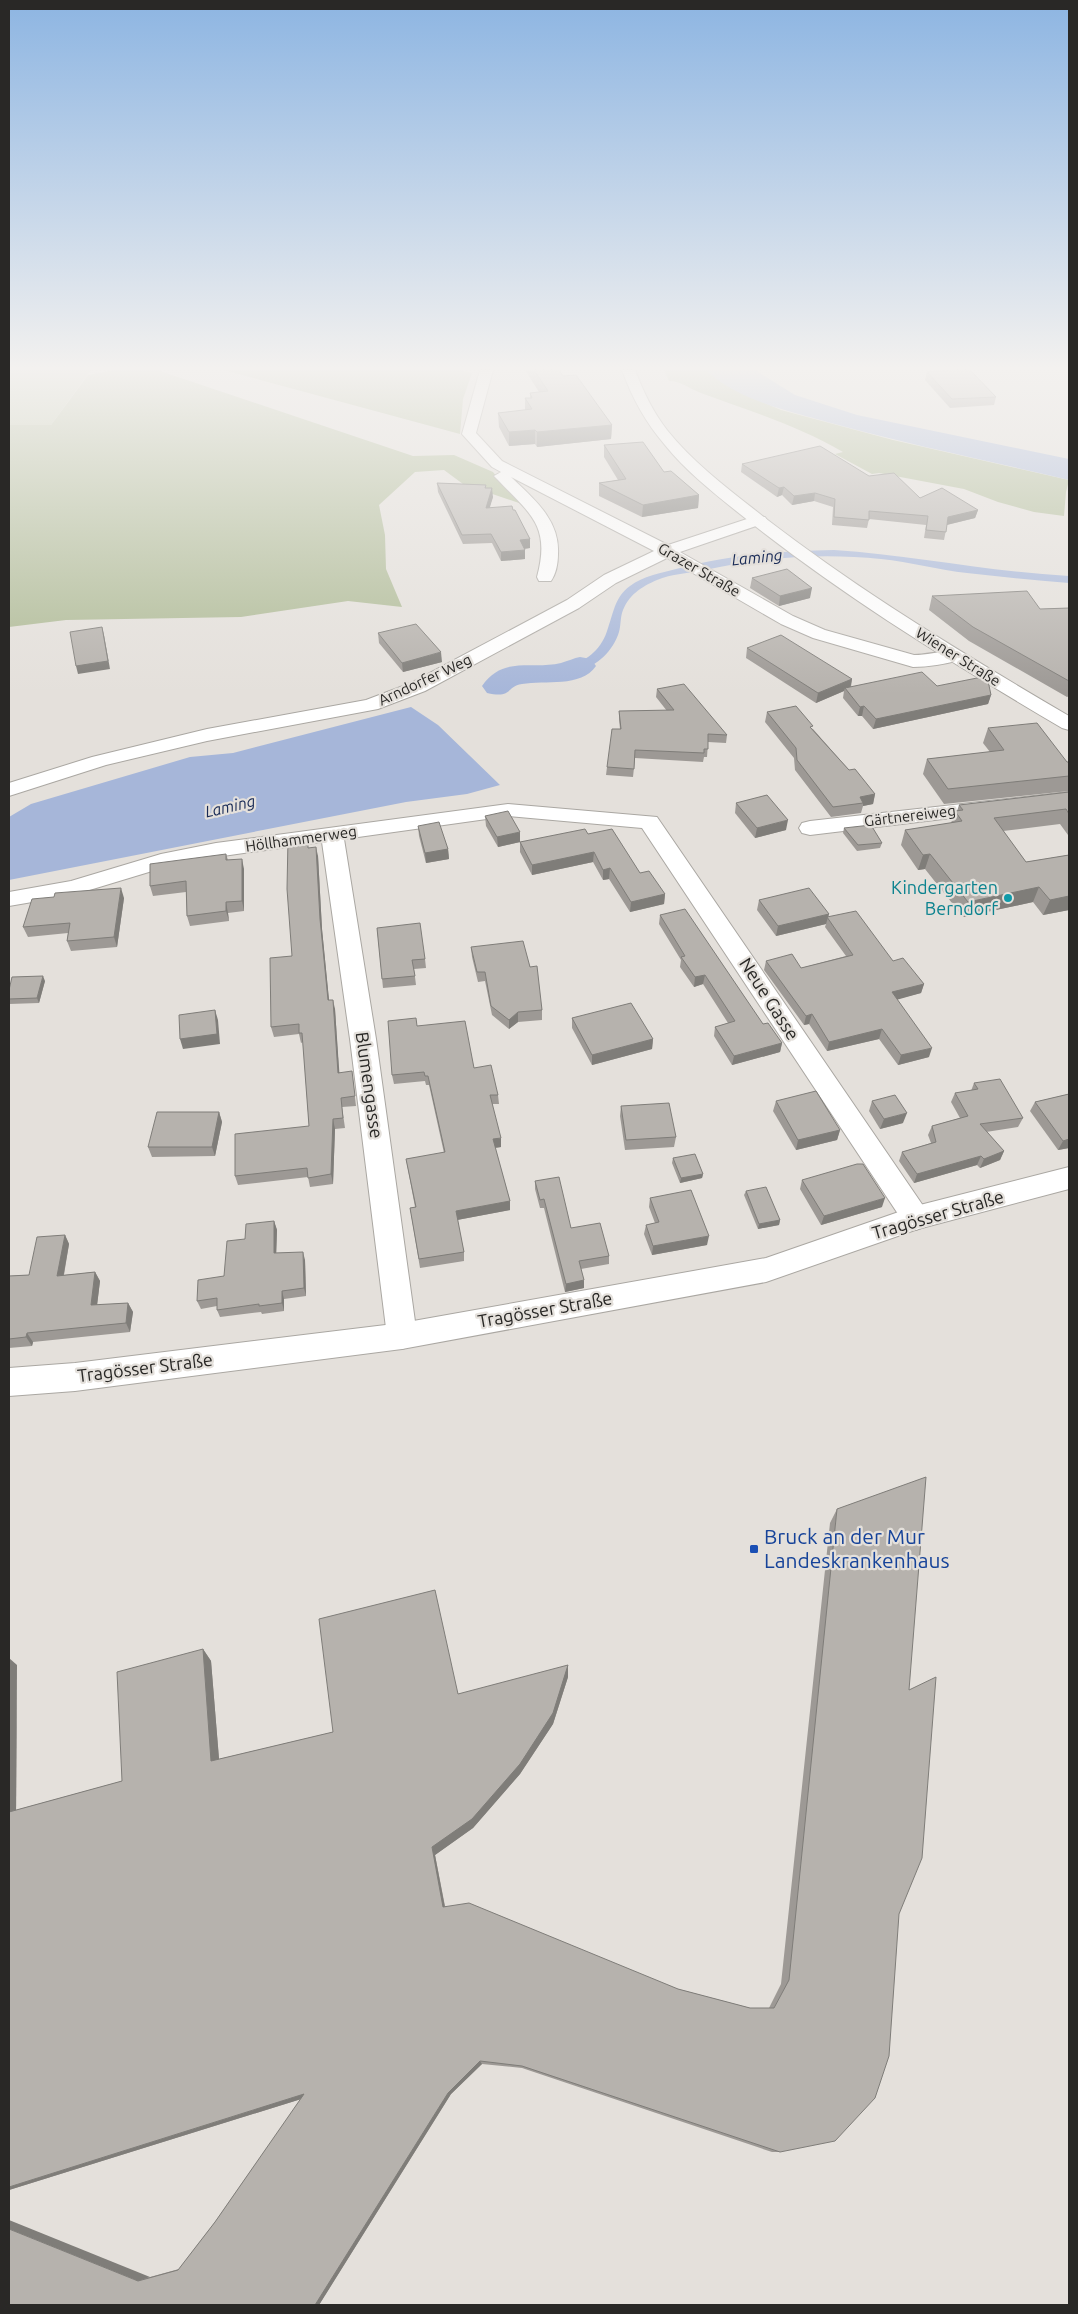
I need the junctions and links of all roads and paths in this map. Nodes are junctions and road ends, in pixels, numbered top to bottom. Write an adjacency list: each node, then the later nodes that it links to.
1 (504, 478): 6 (street)
2 (526, 478): 5 (street, Grazer Straße)
3 (708, 478): 4 (street)
4 (759, 520): 5 (street, Arndorfer Weg); 7 (street, Wiener Straße)
5 (674, 555): 7 (street, Grazer Straße); 9 (street, Arndorfer Weg)
6 (545, 577)
7 (954, 656): 8 (street, Wiener Straße)
8 (1069, 724)
9 (9, 790)
10 (1069, 798): 12 (street, Gärtnereiweg)
11 (598, 818): 13 (street, Höllhammerweg); 16 (street, Neue Gasse)
12 (810, 828)
13 (332, 834): 14 (street, Höllhammerweg); 17 (street, Blumengasse)
14 (9, 899)
15 (1069, 1178): 16 (street, Tragösser Straße)
16 (916, 1218): 17 (street, Tragösser Straße)
17 (402, 1336): 18 (street, Tragösser Straße)
18 (9, 1382)

